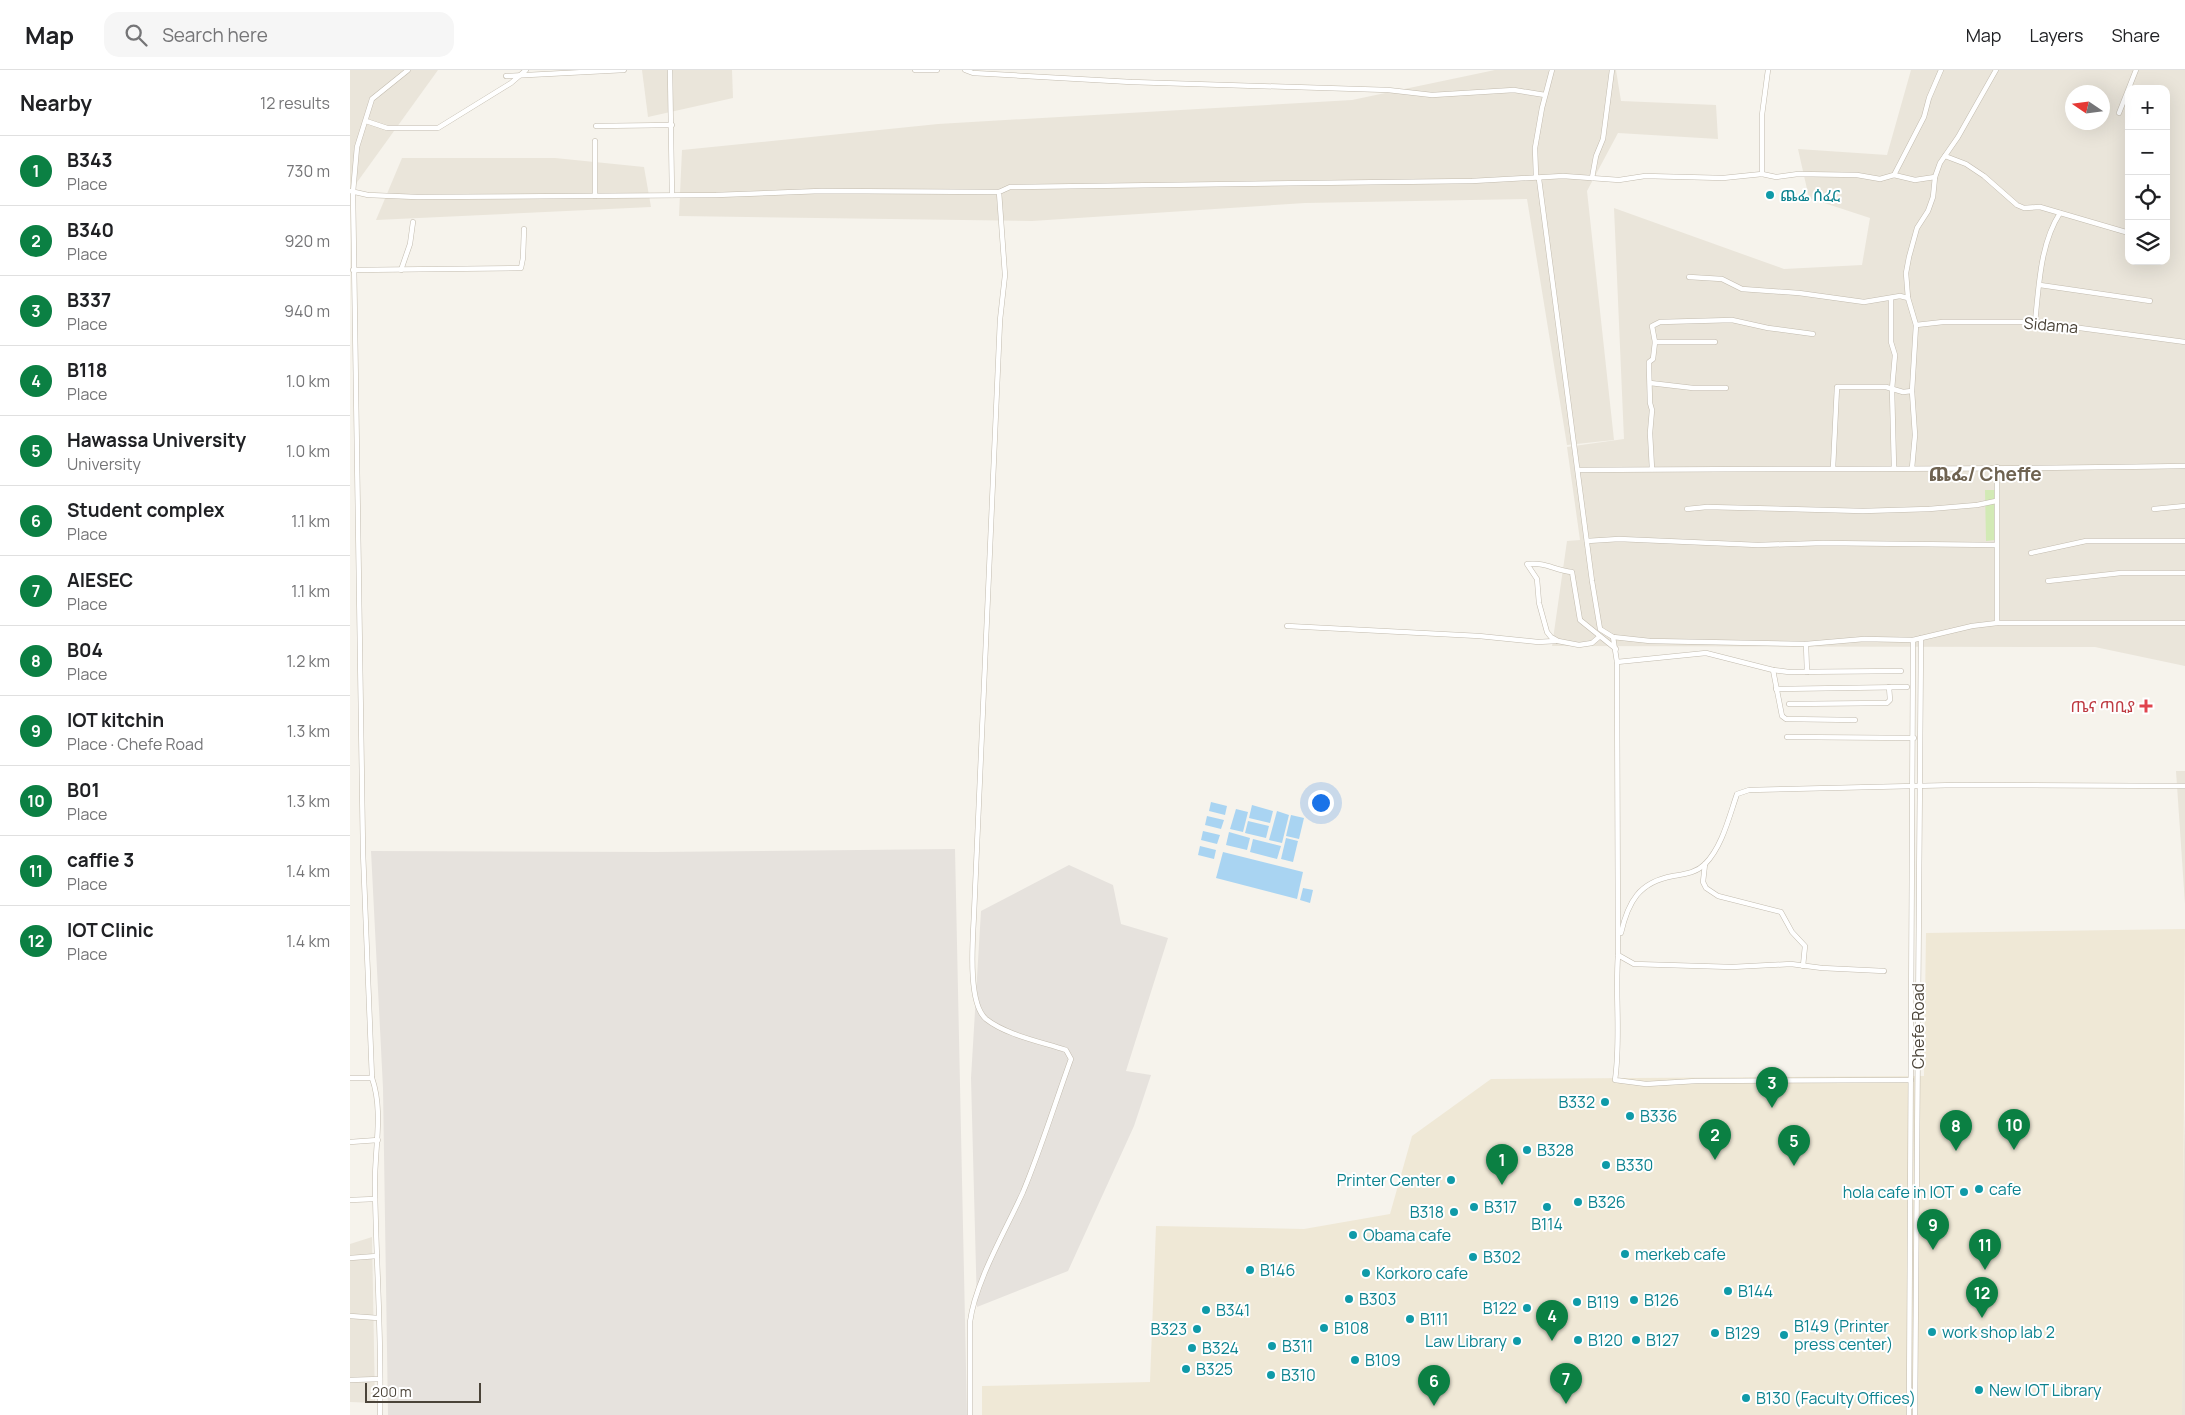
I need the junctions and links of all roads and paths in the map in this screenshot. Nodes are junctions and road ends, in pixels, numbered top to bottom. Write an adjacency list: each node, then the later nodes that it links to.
1 (408, 70): 18 (street)
2 (526, 70): 14 (street)
3 (624, 70): 14 (street)
4 (670, 70): 19 (street)
5 (915, 70): 6 (street)
6 (936, 70)
7 (965, 70): 16 (street)
8 (1552, 70): 16 (street)
9 (1612, 70): 26 (street)
10 (1768, 70): 23 (street)
11 (1941, 70): 24 (street)
12 (1996, 70): 22 (street)
13 (2136, 70): 17 (street)
14 (520, 75): 15 (street); 18 (street)
15 (506, 76)
16 (1545, 96): 27 (street)
17 (2119, 113)
18 (366, 121): 28 (street)
19 (672, 125): 20 (street); 30 (street)
20 (596, 126)
21 (595, 141): 31 (street)
22 (1945, 156): 25 (street); 32 (street)
23 (1762, 174): 24 (street); 26 (street)
24 (1894, 175): 25 (street)
25 (1935, 177): 40 (street)
26 (1592, 178): 27 (street)
27 (1539, 179): 29 (street); 60 (street)
28 (352, 192): 31 (street); 36 (street)
29 (999, 192): 30 (street); 115 (street)
30 (672, 194): 31 (street)
31 (595, 196)
32 (2060, 212): 35 (street); 39 (street)
33 (413, 222): 37 (street)
34 (524, 229): 37 (street)
35 (2125, 232)
36 (353, 270): 37 (street); 50 (street)
37 (400, 270)
38 (1689, 277): 41 (street)
39 (2040, 284): 42 (street); 43 (street)
40 (1908, 298): 41 (street); 44 (street)
41 (1891, 299): 52 (street)
42 (2150, 301)
43 (2034, 322): 44 (street, Sidama); 48 (street, Sidama)
44 (1916, 325): 53 (street)
45 (1813, 334): 46 (street)
46 (1655, 342): 47 (street); 49 (street)
47 (1715, 342)
48 (2185, 342)
49 (1650, 383): 51 (street); 59 (street)
50 (353, 386): 102 (street)
51 (1726, 388)
52 (1892, 389): 53 (street); 56 (street); 57 (street)
53 (1912, 391): 58 (street)
54 (2185, 466): 55 (street)
55 (1997, 467): 58 (street); 61 (street)
56 (1833, 468): 57 (street); 59 (street)
57 (1894, 468): 58 (street)
58 (1912, 468)
59 (1652, 469): 60 (street)
60 (1578, 470): 65 (street)
61 (1996, 501): 64 (street); 67 (street)
62 (2185, 506): 63 (street)
63 (2154, 508)
64 (1687, 509)
65 (1587, 541): 67 (street); 75 (street)
66 (2185, 541): 68 (street)
67 (1996, 544): 71 (street)
68 (2032, 553)
69 (2185, 573): 70 (street)
70 (2048, 581)
71 (1997, 623): 72 (street); 76 (street)
72 (2185, 623)
73 (1287, 626): 78 (street)
74 (1599, 637): 78 (street); 78 (street); 80 (street)
75 (1613, 637): 79 (street); 80 (street)
76 (1921, 638): 77 (street); 92 (street, Chefe Road)
77 (1913, 640): 79 (street); 91 (street, Chefe Road)
78 (1558, 641)
79 (1806, 644): 84 (street)
80 (1616, 649): 81 (street)
81 (1617, 662): 82 (street); 97 (street)
82 (1773, 670): 84 (street); 87 (street)
83 (1901, 671): 84 (street)
84 (1807, 672)
85 (1889, 687): 86 (street); 87 (street); 88 (street)
86 (1907, 687)
87 (1776, 689): 89 (street)
88 (1789, 704)
89 (1855, 720)
90 (1787, 737): 91 (street)
91 (1913, 738): 92 (street); 95 (street, Chefe Road)
92 (1920, 738): 93 (street, Chefe Road)
93 (1920, 786): 94 (street); 95 (street); 117 (street, Chefe Road)
94 (2185, 786)
95 (1912, 787): 96 (street); 103 (street, Chefe Road)
96 (1706, 864): 97 (street); 99 (street)
97 (1618, 942): 98 (street)
98 (1618, 955): 99 (street); 103 (street)
99 (1803, 966): 100 (street)
100 (1884, 971)
101 (350, 1078): 102 (street)
102 (372, 1078): 104 (street)
103 (1911, 1080): 116 (street, Chefe Road)
104 (378, 1140): 105 (street); 106 (street)
105 (350, 1142)
106 (375, 1199): 107 (street); 108 (street)
107 (350, 1200)
108 (377, 1256): 109 (street); 111 (street)
109 (350, 1258)
110 (350, 1316): 111 (street)
111 (378, 1318): 112 (street)
112 (380, 1379): 113 (street); 114 (street)
113 (350, 1380)
114 (380, 1415)
115 (970, 1415)
116 (1909, 1415)
117 (1915, 1415)

